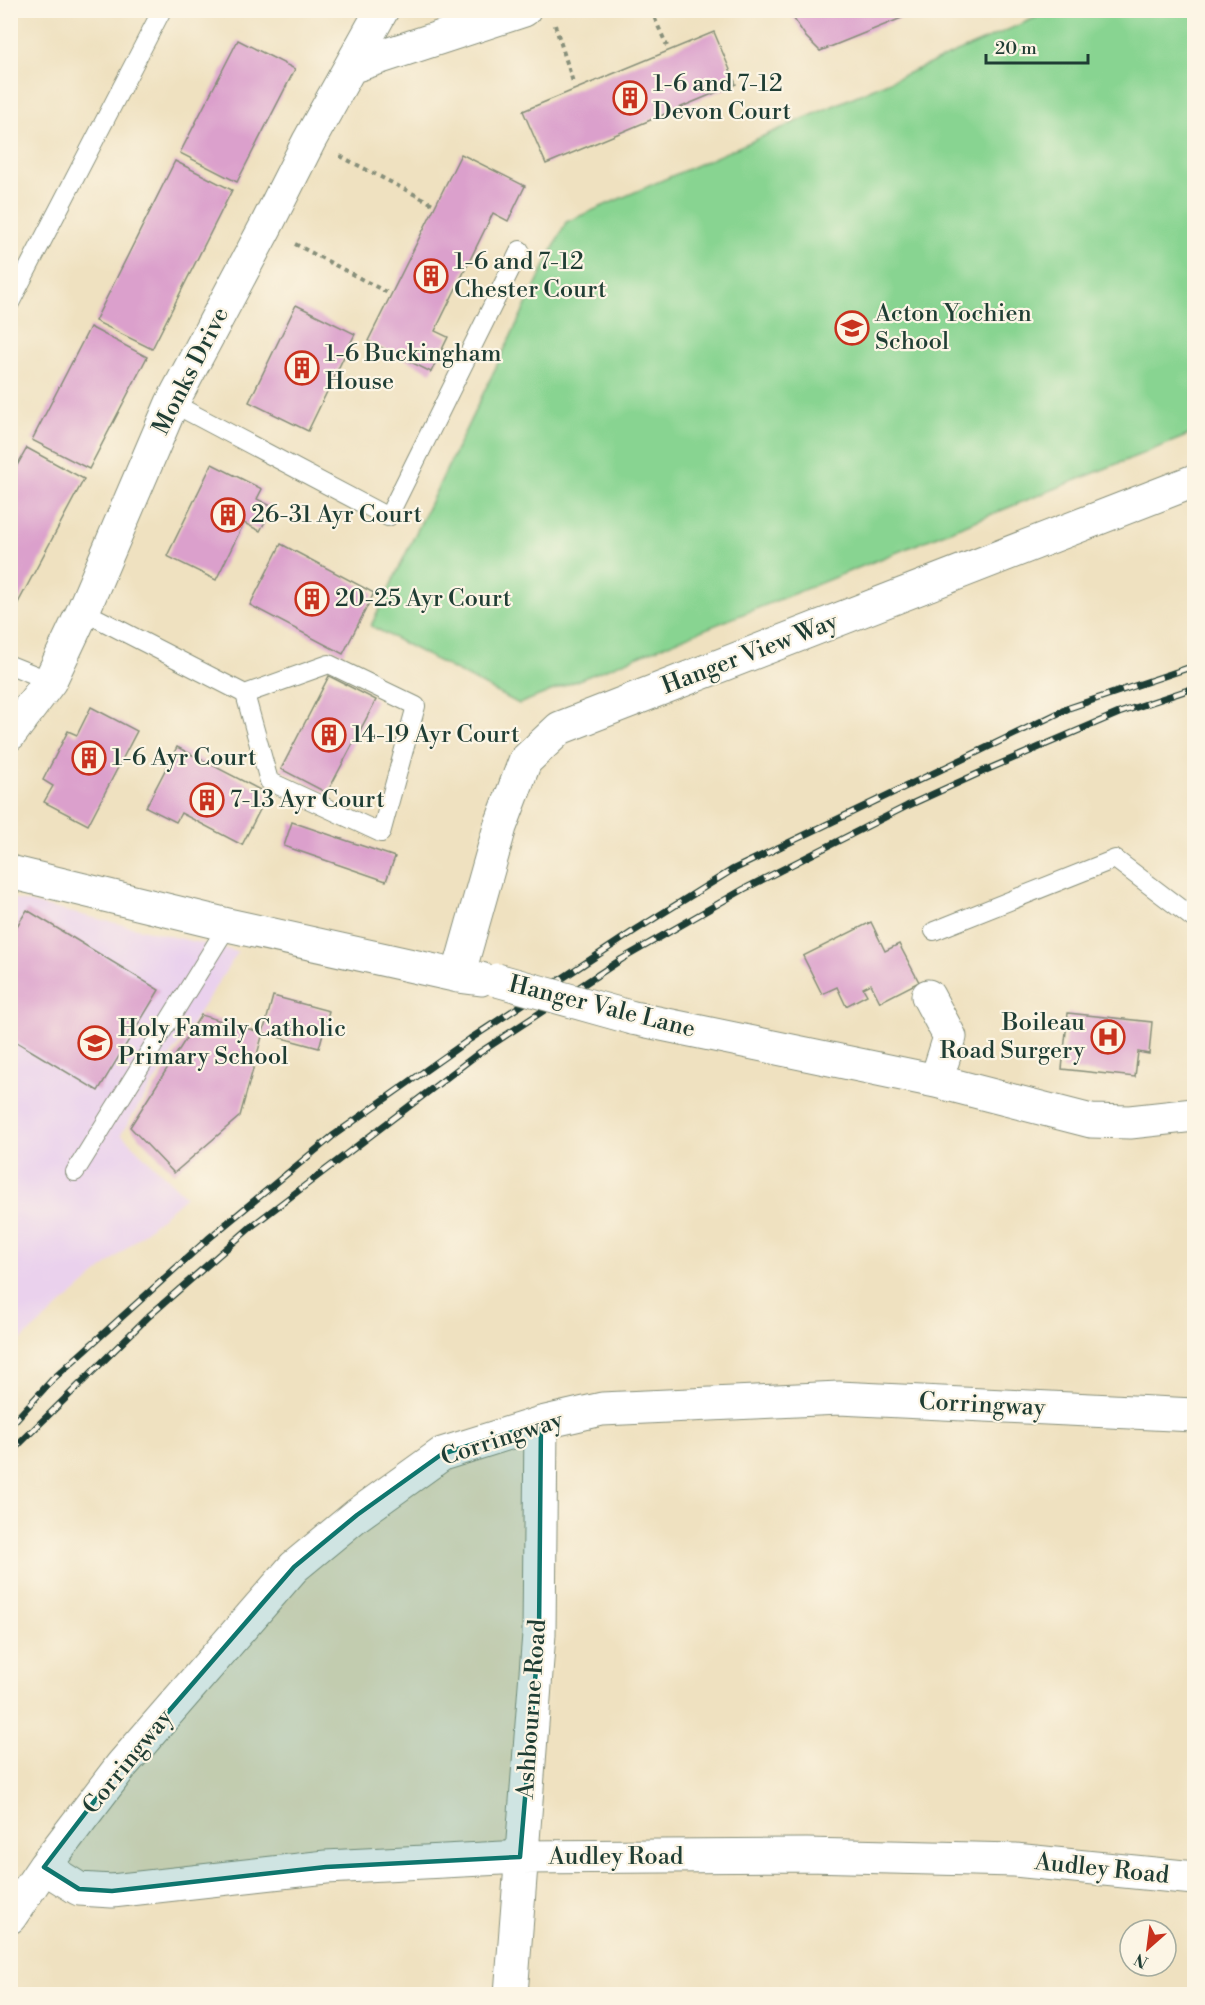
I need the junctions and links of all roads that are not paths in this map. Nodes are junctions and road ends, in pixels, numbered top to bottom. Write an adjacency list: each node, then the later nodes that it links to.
1 (162, 10): 6 (lane)
2 (382, 10): 4 (street, Monks Drive)
3 (539, 16): 4 (street)
4 (353, 66): 7 (street, Monks Drive)
5 (520, 250): 7 (lane)
6 (10, 303)
7 (172, 403): 9 (street, Monks Drive)
8 (1194, 481): 18 (street, Hanger View Way)
9 (83, 611): 11 (street, Monks Drive); 12 (lane)
10 (10, 665): 11 (lane)
11 (50, 681): 13 (street, Monks Drive)
12 (245, 694): 12 (lane)
13 (10, 734)
14 (10, 872): 16 (street, Hanger Vale Lane)
15 (1194, 920): 17 (lane)
16 (228, 925): 18 (street, Hanger Vale Lane); 22 (lane)
17 (934, 931)
18 (458, 976): 20 (street, Hanger Vale Lane, bridge)
19 (928, 996): 20 (street)
20 (936, 1081): 21 (street, Hanger Vale Lane)
21 (1194, 1115)
22 (75, 1172)
23 (1194, 1414): 24 (street, Corringway)
24 (541, 1423): 25 (street, Ashbourne Road); 26 (street, Corringway)
25 (520, 1857): 26 (street, Audley Road); 27 (street, Audley Road); 29 (street, Ashbourne Road)
26 (45, 1867): 28 (street, Corringway)
27 (1194, 1878)
28 (10, 1917)
29 (511, 1995)

